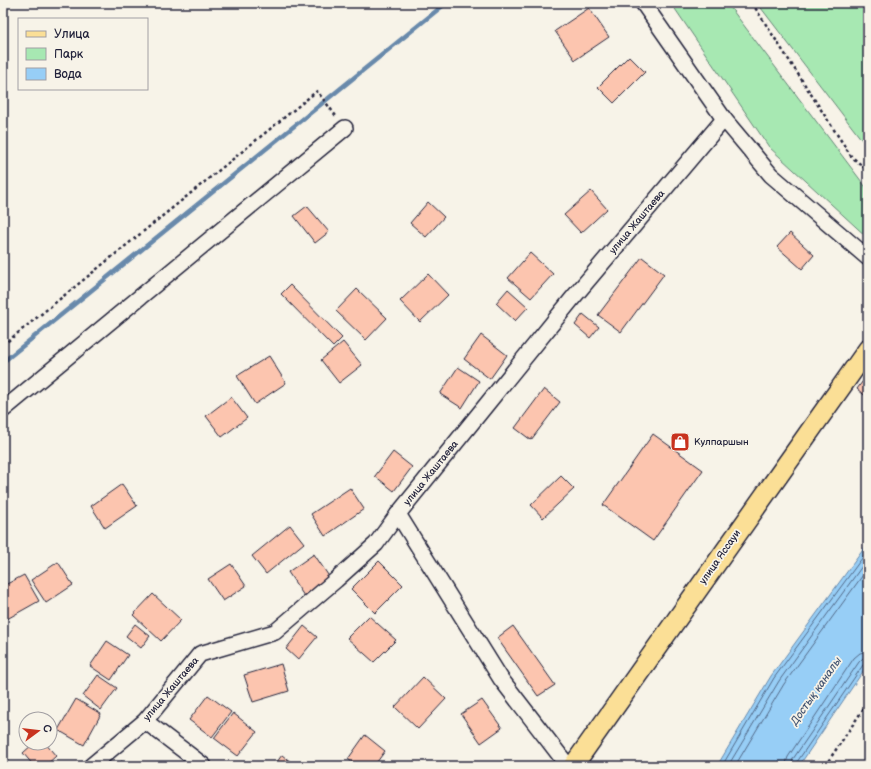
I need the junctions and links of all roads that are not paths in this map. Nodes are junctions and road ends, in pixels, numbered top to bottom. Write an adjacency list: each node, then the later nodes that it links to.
1 (643, 3): 2 (street)
2 (724, 119): 4 (street); 7 (street, улица Жаштаева)
3 (342, 124): 6 (street)
4 (868, 258)
5 (868, 349): 12 (main road, улица Яссауи)
6 (3, 410)
7 (398, 514): 8 (street, улица Жаштаева); 11 (street)
8 (145, 721): 9 (street, улица Жаштаева); 10 (street)
9 (91, 766)
10 (204, 766)
11 (568, 766)
12 (573, 766)

